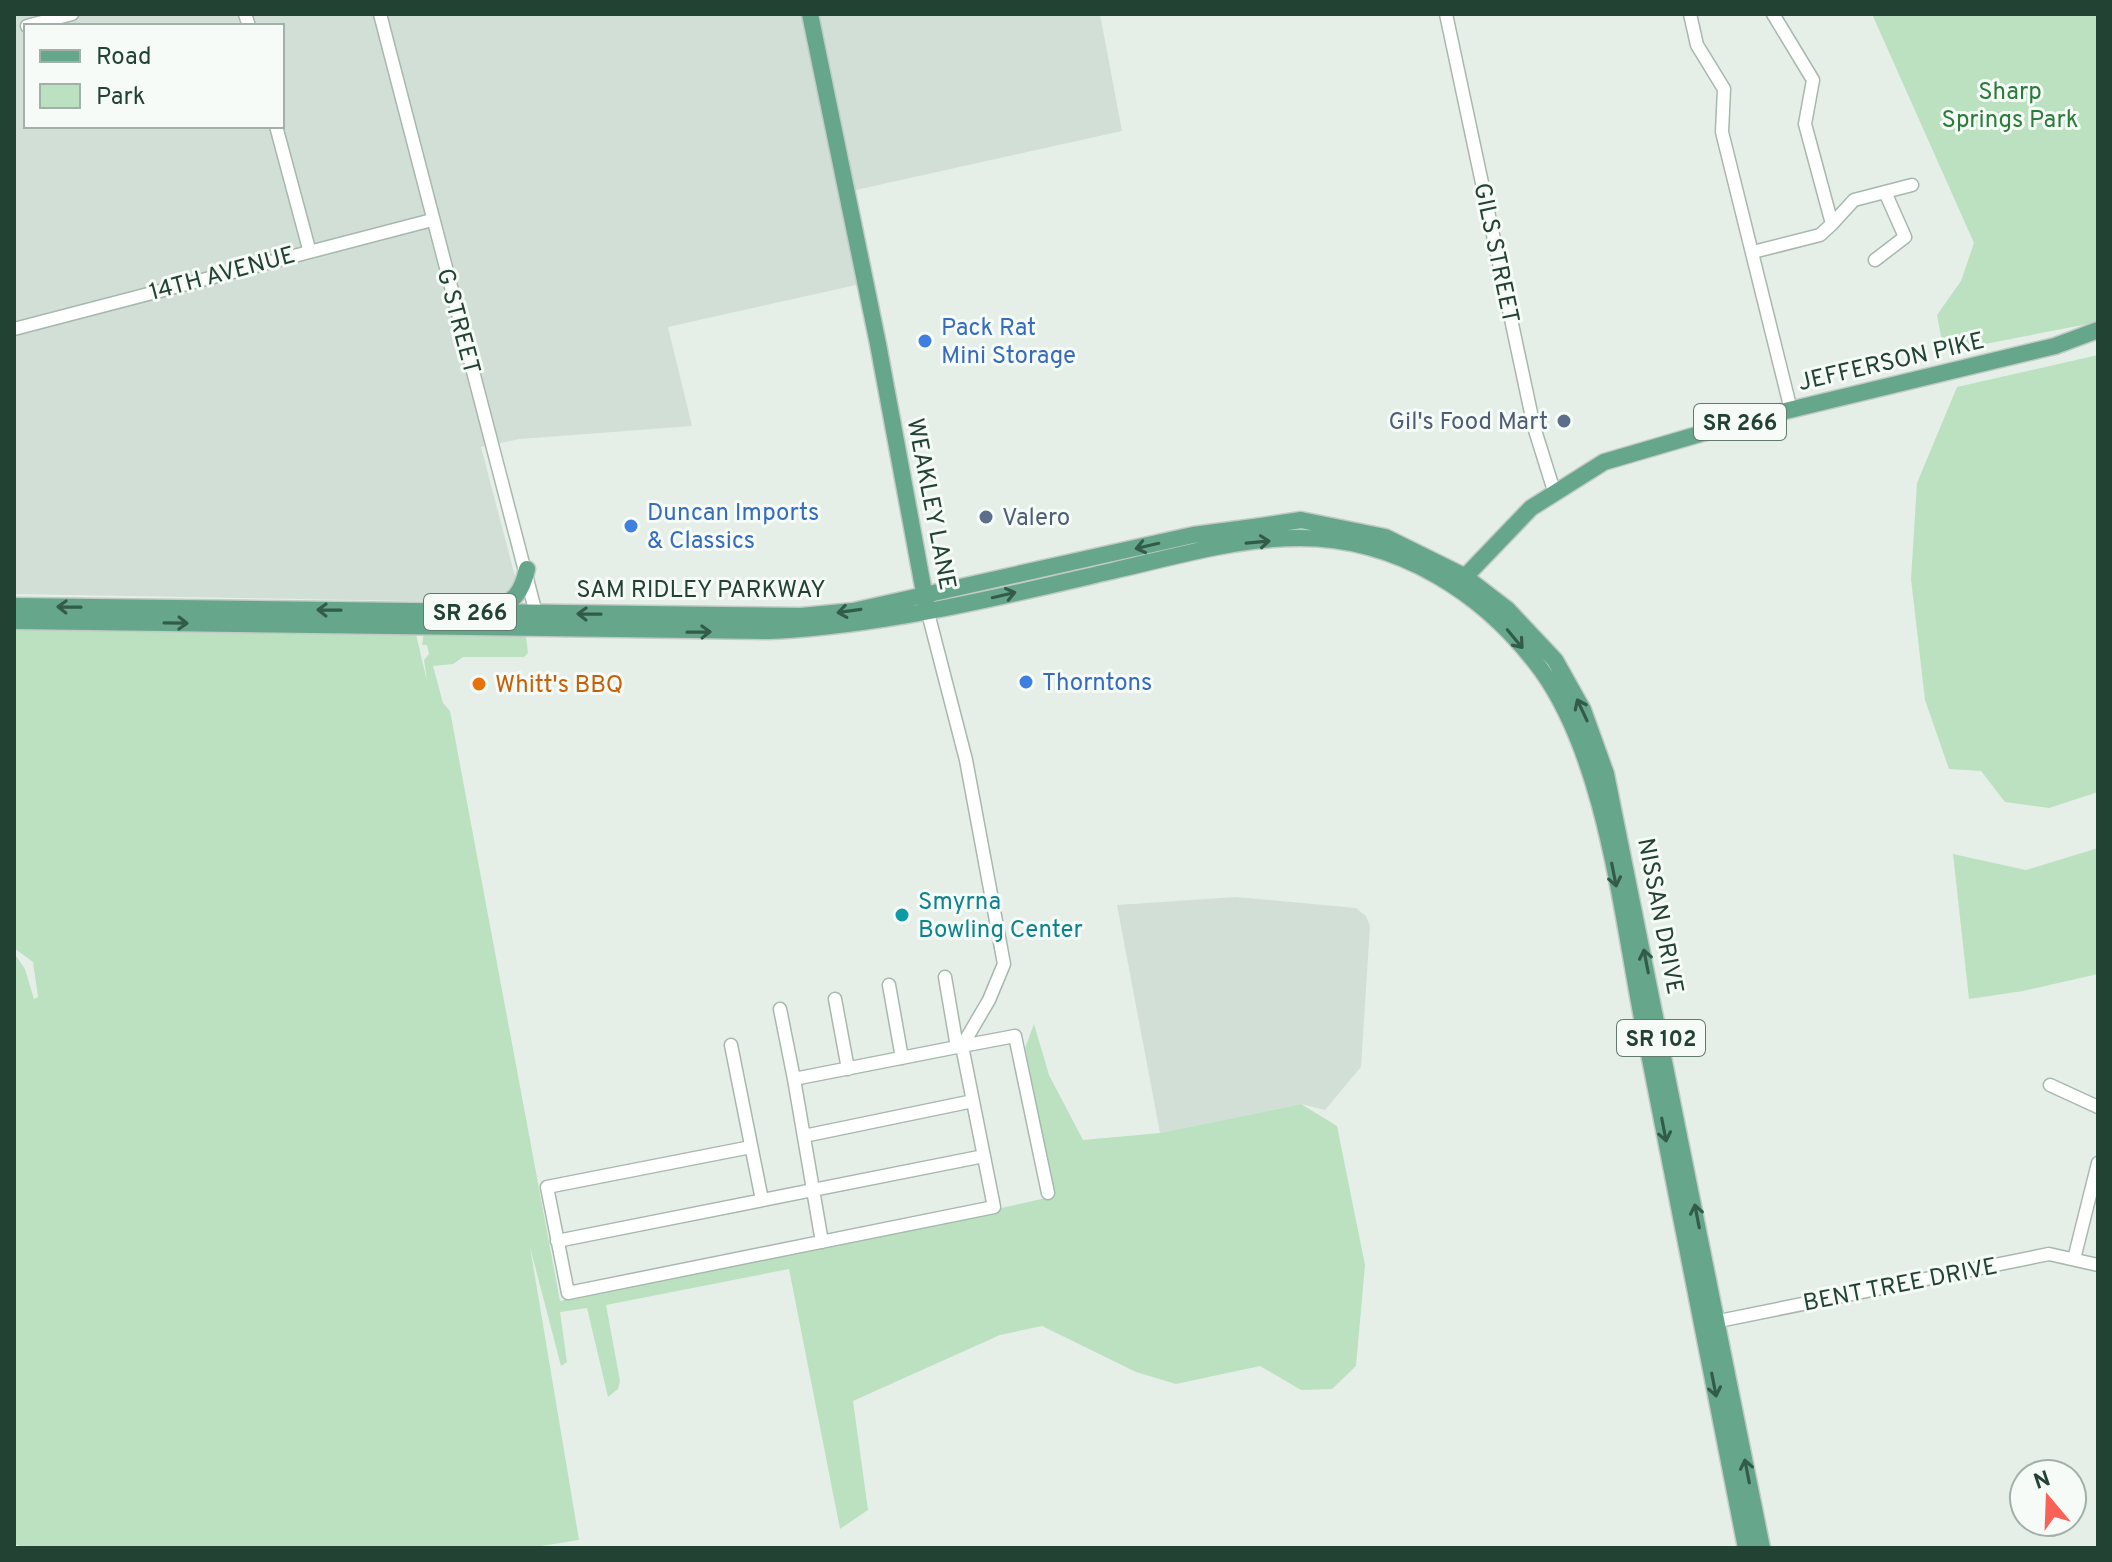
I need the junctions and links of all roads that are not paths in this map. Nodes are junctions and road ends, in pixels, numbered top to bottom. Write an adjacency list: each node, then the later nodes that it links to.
1 (72, 14): 7 (street)
2 (380, 14): 11 (street, G STREET)
3 (810, 14): 24 (main road, WEAKLEY LANE)
4 (1446, 14): 21 (street, GILS STREET)
5 (1690, 14): 14 (street)
6 (1773, 14): 12 (street)
7 (34, 24)
8 (277, 128): 13 (street)
9 (1912, 185): 10 (street)
10 (1885, 192): 12 (street); 15 (street)
11 (432, 220): 13 (street, 14TH AVENUE); 22 (street, G STREET)
12 (1832, 224): 14 (street)
13 (309, 249): 16 (street, 14TH AVENUE)
14 (1753, 252): 20 (street)
15 (1875, 260)
16 (14, 329)
17 (2098, 330): 19 (main road, JEFFERSON PIKE)
18 (2098, 342): 19 (main road, JEFFERSON PIKE / SR 266)
19 (2055, 346): 20 (main road, JEFFERSON PIKE / SR 266)
20 (1791, 410): 21 (main road, JEFFERSON PIKE / SR 266)
21 (1554, 491): 23 (main road, JEFFERSON PIKE / SR 266)
22 (527, 569): 26 (main road); 28 (street, G STREET)
23 (1461, 581): 24 (main road, SAM RIDLEY PARKWAY / SR 266, one-way to 24); 27 (main road, SAM RIDLEY PARKWAY / SR 266, one-way to 23); 53 (main road, NISSAN DRIVE / SR 102)
24 (925, 595): 27 (main road, WEAKLEY LANE); 28 (main road, SAM RIDLEY PARKWAY / SR 266, one-way to 28)
25 (14, 606): 26 (main road, SAM RIDLEY PARKWAY / SR 266, one-way to 25)
26 (483, 612): 28 (main road, SAM RIDLEY PARKWAY / SR 266)
27 (928, 613): 28 (main road, SAM RIDLEY PARKWAY / SR 266, one-way to 27); 35 (street, WEAKLEY LANE)
28 (538, 620): 29 (main road, SAM RIDLEY PARKWAY / SR 266, one-way to 28)
29 (14, 621)
30 (945, 977): 35 (street)
31 (889, 985): 36 (street)
32 (835, 999): 37 (street)
33 (780, 1009): 38 (street)
34 (731, 1045): 43 (street)
35 (960, 1047): 36 (street); 40 (street); 47 (street)
36 (902, 1058): 37 (street)
37 (848, 1069): 38 (street)
38 (794, 1079): 42 (street)
39 (2050, 1085): 41 (street)
40 (973, 1101): 42 (street); 44 (street)
41 (2098, 1107)
42 (804, 1136): 46 (street)
43 (751, 1147): 48 (street); 49 (street)
44 (984, 1156): 46 (street); 50 (street)
45 (2098, 1163): 51 (street)
46 (813, 1189): 48 (street); 50 (street)
47 (1048, 1193)
48 (762, 1200): 49 (street)
49 (557, 1241): 50 (street)
50 (822, 1242)
51 (2074, 1259): 52 (street, BENT TREE DRIVE); 53 (street, BENT TREE DRIVE)
52 (2098, 1265)
53 (1710, 1322): 54 (main road, NISSAN DRIVE / SR 102, one-way to 54); 55 (main road, NISSAN DRIVE / SR 102, one-way to 53)
54 (1746, 1548)
55 (1762, 1548)

